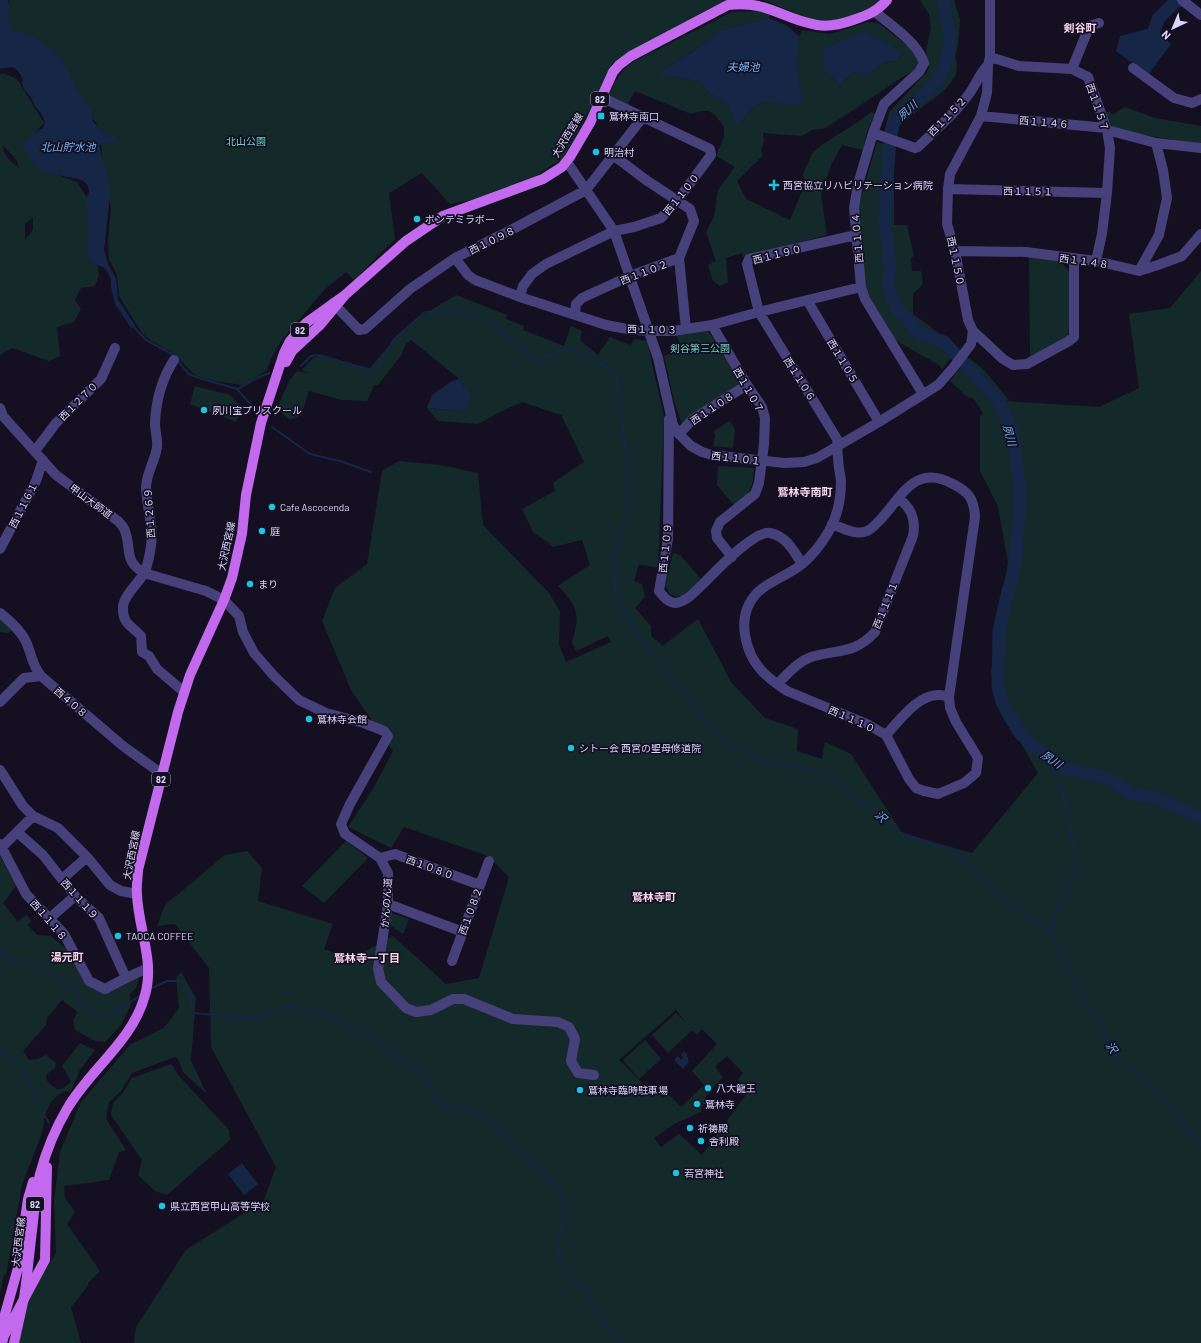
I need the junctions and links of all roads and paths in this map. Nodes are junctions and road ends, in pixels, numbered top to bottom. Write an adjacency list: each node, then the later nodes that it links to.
1 (887, 0): 4 (main road, 大沢西宮線 / 82)
2 (990, 0): 7 (street, 西１１５０)
3 (1182, 0): 5 (street)
4 (875, 12): 10 (main road, 大沢西宮線 / 82); 15 (street, 西１１０４)
5 (1201, 14)
6 (1099, 23): 9 (street)
7 (989, 61): 9 (street, 西１１５７); 12 (street, 西１１５０); 15 (street, 西１１５２)
8 (1133, 68): 11 (street)
9 (1072, 69): 14 (street, 西１１５７)
10 (601, 97): 13 (street, 西１１００); 19 (main road, 大沢西宮線 / 82)
11 (1201, 100)
12 (981, 116): 14 (street, 西１１４６); 20 (street, 西１１５０)
13 (643, 117): 18 (street, 西１０９８); 23 (street, 西１１００)
14 (1107, 129): 16 (street, 西１１４６); 22 (street, 西１１５７)
15 (878, 135): 26 (street, 西１１０４)
16 (1156, 143): 17 (street, 西１１４６); 32 (street)
17 (1201, 148)
18 (613, 155): 21 (street, 西１０９８); 23 (street)
19 (567, 162): 21 (street, 西１１０１); 37 (main road, 大沢西宮線 / 82)
20 (948, 189): 22 (street, 西１１５１); 27 (street, 西１１５０)
21 (586, 190): 24 (street, 西１１０１); 28 (street, 西１０９８)
22 (1107, 193): 31 (street, 西１１５７)
23 (677, 201): 24 (street, 西１１００); 29 (street)
24 (614, 231): 33 (street, 西１１０１); 35 (street, 西１１００)
25 (1201, 234): 32 (street, 西１１４８)
26 (856, 235): 34 (street, 西１１０４); 38 (street, 西１１９０)
27 (955, 251): 30 (street, 西１１４８); 43 (street, 西１１５０)
28 (455, 258): 35 (street, 西１１０３); 37 (street, 西１０９８)
29 (679, 258): 33 (street, 西１１０２); 41 (street, 西１１０２)
30 (1074, 260): 31 (street, 西１１４８); 43 (street, 西１１５０)
31 (1096, 261): 32 (street, 西１１４８)
32 (1139, 271)
33 (630, 276): 39 (street, 西１１０２); 42 (street, 西１１０１)
34 (861, 287): 36 (street, 西１１０３); 47 (street, 西１１０４)
35 (520, 296): 39 (street, 西１１０３)
36 (807, 300): 38 (street, 西１１０３); 50 (street, 西１１０５)
37 (334, 304): 62 (main road, 大沢西宮線 / 82)
38 (759, 312): 40 (street, 西１１０３); 52 (street, 西１１０６)
39 (575, 314): 42 (street, 西１１０３)
40 (712, 325): 41 (street, 西１１０３); 46 (street, 西１１０７)
41 (686, 330): 42 (street, 西１１０３)
42 (649, 331): 48 (street, 西１１０１)
43 (973, 331): 47 (street, 西１１０１)
44 (115, 348): 53 (street, 西１２７０)
45 (174, 360): 61 (street, 西１２６９)
46 (747, 385): 51 (street, 西１１０８); 55 (street, 西１１０７)
47 (922, 394): 50 (street, 西１１０１)
48 (669, 409): 51 (street, 西１１０１); 59 (street, 西１１０９)
49 (1, 413): 53 (street, 甲山大師道)
50 (879, 422): 52 (street, 西１１０１)
51 (679, 434): 55 (street, 西１１０１)
52 (838, 447): 55 (street, 西１１０１); 57 (street, 西１１１０)
53 (35, 451): 54 (street, 甲山大師道)
54 (43, 460): 58 (street, 西１１６１); 61 (street, 甲山大師道)
55 (761, 461): 59 (street, 西１１０７)
56 (898, 498): 57 (street, 西１１１０); 65 (street, 西１１１１); 67 (street, 西１１１０)
57 (832, 524): 60 (street, 西１１１０)
58 (0, 549)
59 (732, 557): 60 (street)
60 (802, 564): 65 (street, 西１１１０)
61 (144, 573): 62 (street); 66 (street)
62 (224, 600): 66 (main road, 大沢西宮線 / 82); 76 (street)
63 (0, 613): 64 (street, 西４０８)
64 (40, 676): 68 (street); 71 (street, 西４０８)
65 (777, 684): 69 (street, 西１１１０)
66 (184, 692): 71 (main road, 大沢西宮線 / 82)
67 (949, 697): 69 (street); 69 (street, 西１１１０)
68 (0, 702)
69 (886, 735)
70 (0, 770): 72 (street)
71 (162, 774): 80 (main road, 大沢西宮線 / 82)
72 (33, 816): 73 (street); 75 (street)
73 (17, 832): 74 (street); 78 (street, 西１１１９)
74 (1, 845): 83 (street, 西１１１８)
75 (87, 857): 78 (street); 80 (street)
76 (380, 858): 79 (street, 西１０８０); 82 (street, かんのん道)
77 (489, 861): 79 (street, 西１０８２)
78 (62, 879): 81 (street, 西１１１９)
79 (480, 885): 84 (street, 西１０８２)
80 (136, 894): 86 (main road, 大沢西宮線 / 82)
81 (75, 896): 83 (street); 87 (street, 西１１１９)
82 (388, 904): 84 (street); 88 (street, かんのん道)
83 (50, 918): 87 (street, 西１１１８)
84 (463, 932): 85 (street, 西１０８２)
85 (452, 961)
86 (148, 968): 87 (street, 西１１１８); 89 (main road, 大沢西宮線 / 82)
87 (126, 978)
88 (594, 1075)
89 (54, 1135): 90 (main road); 91 (main road); 92 (main road, 大沢西宮線 / 82, bridge)
90 (0, 1332)
91 (2, 1343)
92 (14, 1343)

